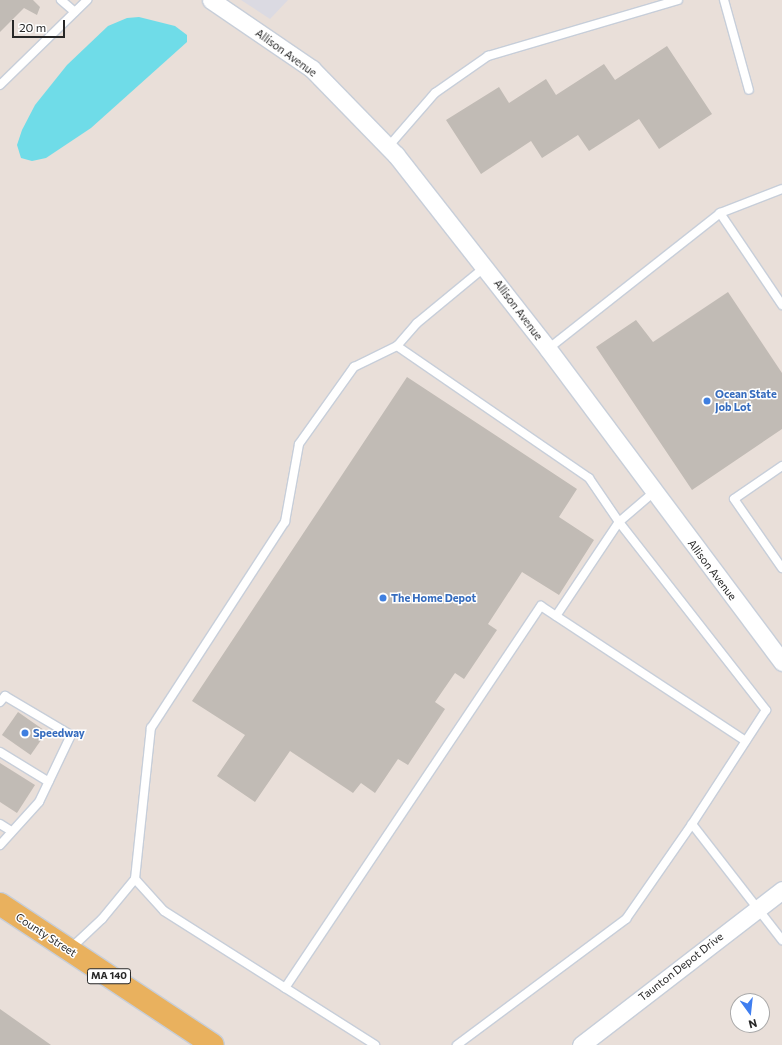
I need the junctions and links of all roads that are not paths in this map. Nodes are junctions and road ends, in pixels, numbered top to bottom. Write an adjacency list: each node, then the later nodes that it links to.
1 (61, 0): 6 (lane)
2 (87, 0): 6 (lane)
3 (678, 0): 9 (lane)
4 (724, 0): 8 (lane)
5 (221, 3): 9 (street, Allison Avenue)
6 (75, 12): 7 (lane)
7 (0, 85)
8 (750, 90)
9 (388, 147): 12 (street, Allison Avenue)
10 (782, 189): 11 (lane)
11 (720, 213): 13 (lane); 15 (lane)
12 (485, 267): 14 (lane); 15 (street, Allison Avenue)
13 (782, 305)
14 (397, 346): 18 (lane); 30 (lane)
15 (548, 350): 17 (street, Allison Avenue)
16 (782, 466): 19 (lane)
17 (654, 492): 18 (lane); 21 (street, Allison Avenue)
18 (619, 522): 20 (lane); 23 (lane)
19 (782, 568)
20 (556, 616): 23 (lane); 36 (lane)
21 (782, 662)
22 (0, 702): 25 (lane)
23 (746, 741): 27 (lane)
24 (0, 752): 25 (lane)
25 (49, 782): 28 (lane)
26 (0, 824): 28 (lane)
27 (692, 824): 33 (lane); 39 (lane)
28 (11, 831): 29 (lane)
29 (0, 846)
30 (135, 879): 35 (lane); 36 (lane)
31 (782, 890): 33 (street, Taunton Depot Drive)
32 (0, 904): 35 (main road, County Street / MA 140)
33 (757, 909): 34 (lane); 40 (street, Taunton Depot Drive)
34 (782, 940)
35 (69, 950): 37 (main road, County Street / MA 140)
36 (285, 988): 38 (lane)
37 (213, 1045)
38 (374, 1045)
39 (457, 1045)
40 (581, 1045)

